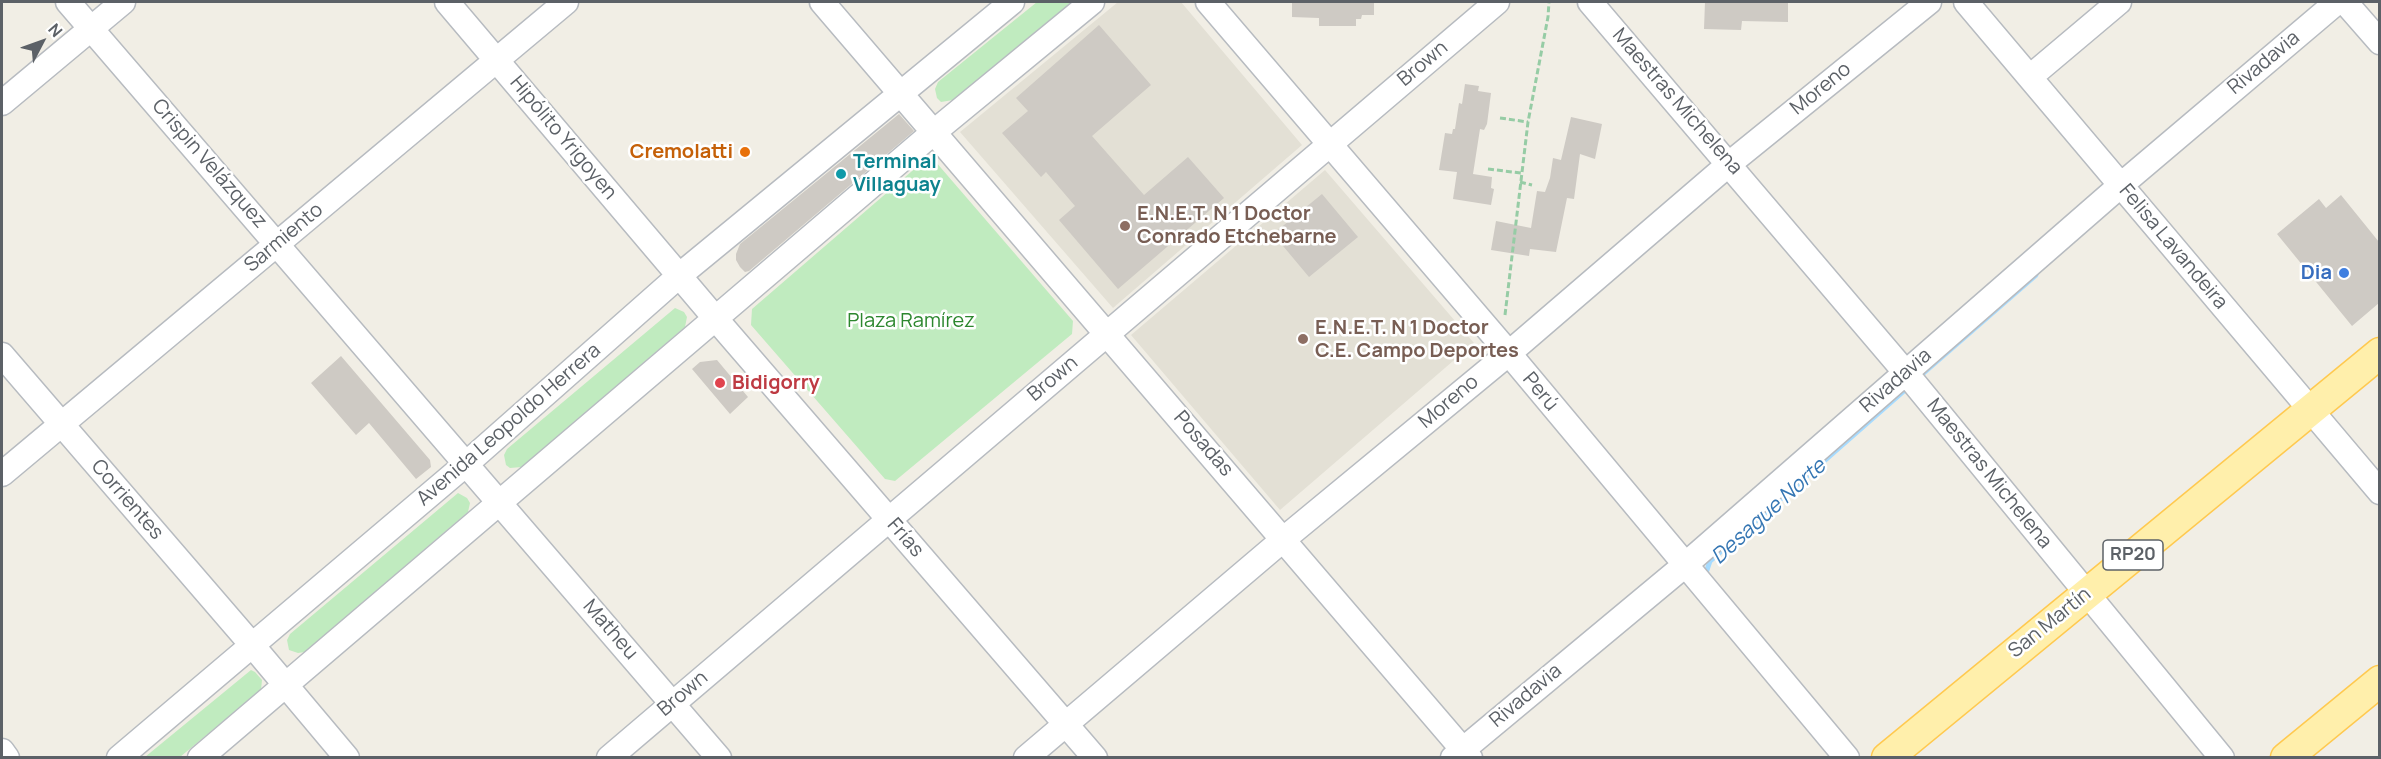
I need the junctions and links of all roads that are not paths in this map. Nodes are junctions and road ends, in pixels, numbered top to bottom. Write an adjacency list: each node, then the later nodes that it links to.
1 (68, 2): 16 (street, Crispin Velázquez)
2 (123, 2): 16 (street)
3 (447, 2): 18 (street, Hipólito Yrigoyen)
4 (566, 2): 18 (street, Sarmiento)
5 (822, 2): 20 (street)
6 (1012, 2): 20 (street, Avenida Leopoldo Herrera)
7 (1092, 2): 22 (street)
8 (1208, 2): 23 (street, Perú)
9 (1497, 2): 23 (street, Brown)
10 (1590, 2): 24 (street, Maestras Michelena)
11 (1929, 2): 24 (street, Moreno)
12 (1966, 2): 19 (street, Felisa Lavandeira)
13 (2119, 2): 19 (street)
14 (2337, 2): 25 (street, Rivadavia)
15 (2345, 2): 17 (street)
16 (91, 28): 21 (street); 26 (street, Crispin Velázquez)
17 (2379, 42)
18 (497, 60): 26 (street, Sarmiento); 27 (street, Hipólito Yrigoyen)
19 (2030, 77): 25 (street, Felisa Lavandeira)
20 (900, 93): 22 (street); 27 (street, Avenida Leopoldo Herrera)
21 (2, 103)
22 (934, 132): 28 (street); 29 (street, Posadas)
23 (1330, 143): 29 (street, Brown); 30 (street, Perú)
24 (1730, 164): 30 (street, Moreno); 33 (street, Maestras Michelena)
25 (2121, 185): 33 (street, Rivadavia); 34 (street, Felisa Lavandeira)
26 (277, 243): 35 (street, Sarmiento); 36 (street, Crispin Velázquez)
27 (680, 275): 28 (street, Hipólito Yrigoyen); 36 (street, Avenida Leopoldo Herrera)
28 (715, 318): 39 (street); 40 (street, Frías)
29 (1108, 333): 40 (street, Brown); 41 (street, Posadas)
30 (1504, 349): 41 (street, Moreno); 42 (street, Perú)
31 (2379, 353): 34 (main road, San Martín / RP20)
32 (2, 355): 35 (street, Corrientes)
33 (1906, 374): 42 (street, Rivadavia); 43 (street, Maestras Michelena)
34 (2309, 412): 38 (street, Felisa Lavandeira); 43 (main road, San Martín / RP20)
35 (62, 424): 37 (street, Sarmiento); 44 (street, Corrientes)
36 (466, 464): 39 (street, Crispin Velázquez); 44 (street, Avenida Leopoldo Herrera)
37 (2, 474)
38 (2379, 492)
39 (500, 503): 46 (street); 47 (street, Matheu)
40 (889, 519): 47 (street, Brown); 48 (street, Frías)
41 (1285, 538): 48 (street, Moreno); 50 (street, Posadas)
42 (1685, 565): 50 (street, Rivadavia); 59 (street, Perú)
43 (2087, 593): 60 (main road, San Martín / RP20); 61 (street, Maestras Michelena)
44 (252, 645): 46 (street, Corrientes); 52 (street, Avenida Leopoldo Herrera)
45 (2379, 681): 62 (main road)
46 (286, 685): 53 (street); 54 (street, Corrientes)
47 (672, 703): 55 (street, Brown); 56 (street, Matheu)
48 (1066, 724): 57 (street, Moreno); 58 (street, Frías)
49 (2, 751): 51 (street)
50 (1462, 755)
51 (7, 758)
52 (119, 758)
53 (200, 758)
54 (347, 758)
55 (609, 758)
56 (719, 758)
57 (1026, 758)
58 (1095, 758)
59 (1847, 758)
60 (1887, 758)
61 (2222, 758)
62 (2286, 758)

